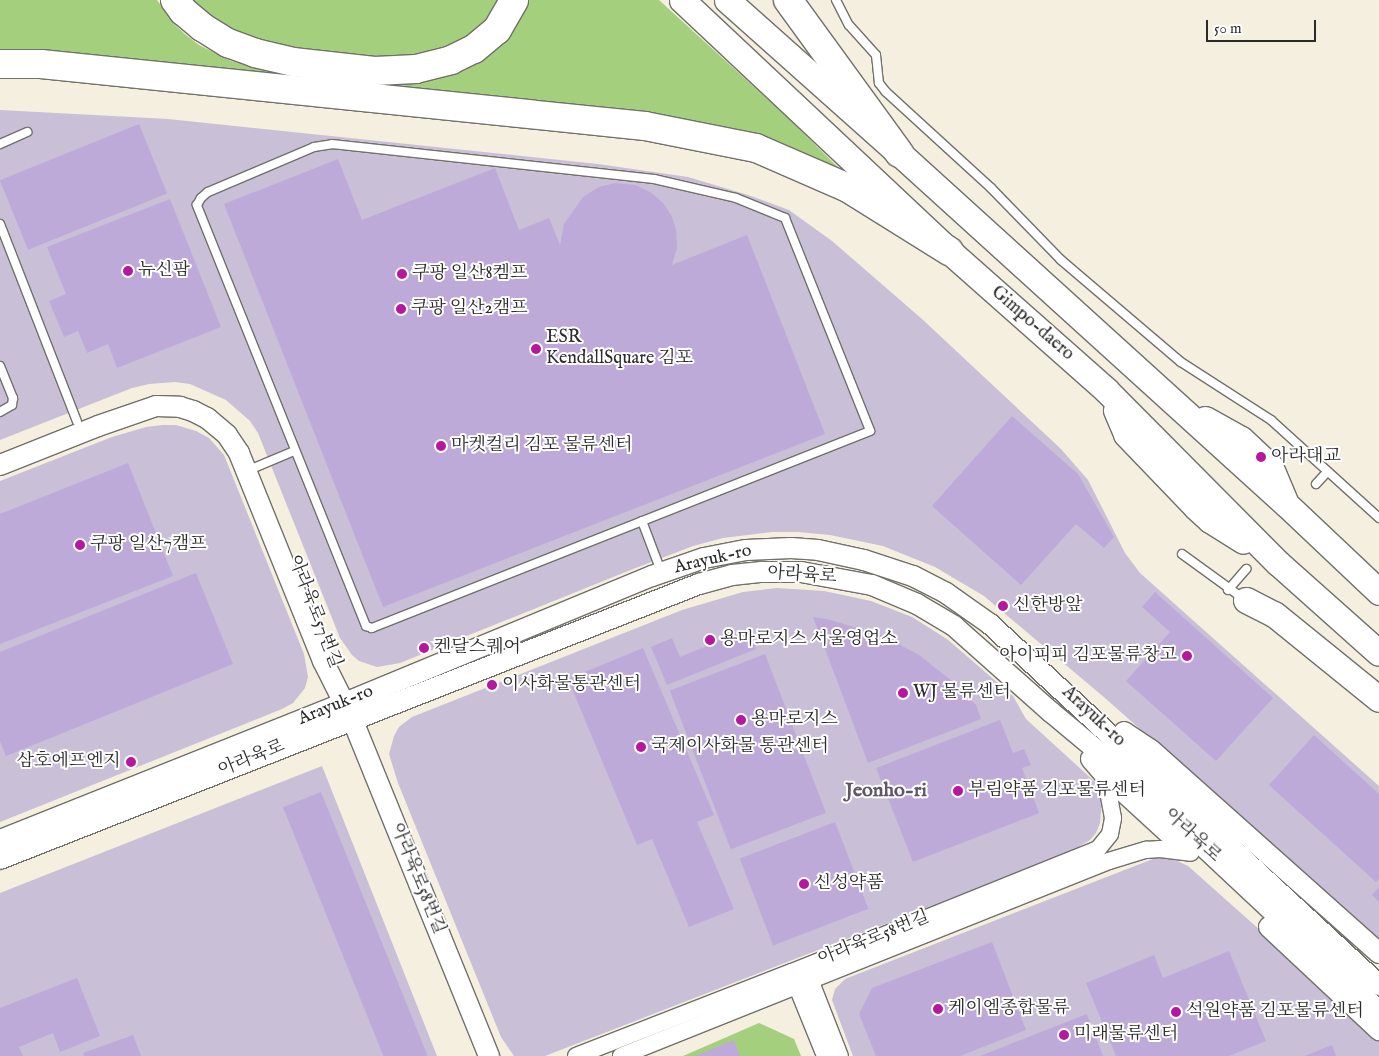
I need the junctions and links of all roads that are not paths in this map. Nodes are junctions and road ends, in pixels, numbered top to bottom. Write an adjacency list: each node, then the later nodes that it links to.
1 (175, 0): 2 (highway)
2 (514, 0)
3 (682, 0): 14 (main road, Gimpo-daero)
4 (727, 0): 12 (main road, Gimpo-daero)
5 (788, 0): 12 (highway)
6 (836, 0): 22 (lane)
7 (0, 58): 9 (highway)
8 (0, 64): 9 (highway)
9 (40, 64): 14 (highway)
10 (27, 132): 11 (lane)
11 (0, 144)
12 (899, 152): 29 (main road, Gimpo-daero)
13 (0, 224): 17 (lane)
14 (949, 251): 31 (main road, Gimpo-daero)
15 (0, 366): 16 (lane)
16 (0, 412)
17 (77, 422): 19 (street, 아라육로57번길); 21 (street, 아라육로57번길)
18 (294, 451): 21 (lane); 25 (lane); 25 (lane)
19 (0, 453)
20 (0, 465): 34 (street, 아라육로57번길)
21 (256, 467): 34 (street, 아라육로57번길)
22 (1327, 472): 23 (lane); 24 (lane)
23 (1316, 484)
24 (1379, 518)
25 (642, 521): 28 (lane)
26 (1182, 554): 30 (lane)
27 (1246, 569): 30 (lane)
28 (662, 572): 32 (street, Arayuk-ro); 34 (street, Arayuk-ro)
29 (1379, 592)
30 (1237, 595): 33 (main road)
31 (1379, 652)
32 (1070, 696): 41 (street); 43 (street, Arayuk-ro)
33 (1379, 699)
34 (345, 702): 36 (street, 아라육로58번길); 38 (street, Arayuk-ro)
35 (1051, 712): 36 (street, 아라육로); 37 (street); 44 (street, 아라육로)
36 (353, 721): 40 (street, 아라육로); 46 (street, 아라육로58번길)
37 (1105, 775): 39 (street); 42 (street, 아라육로58번길)
38 (0, 840)
39 (1191, 853): 42 (street); 45 (street)
40 (0, 859)
41 (1379, 954)
42 (801, 976): 47 (street, 아라육로58번길); 48 (street); 49 (street); 50 (street)
43 (1379, 985)
44 (1379, 1011)
45 (1379, 1030)
46 (489, 1056)
47 (576, 1056)
48 (621, 1056)
49 (825, 1056)
50 (840, 1056)

